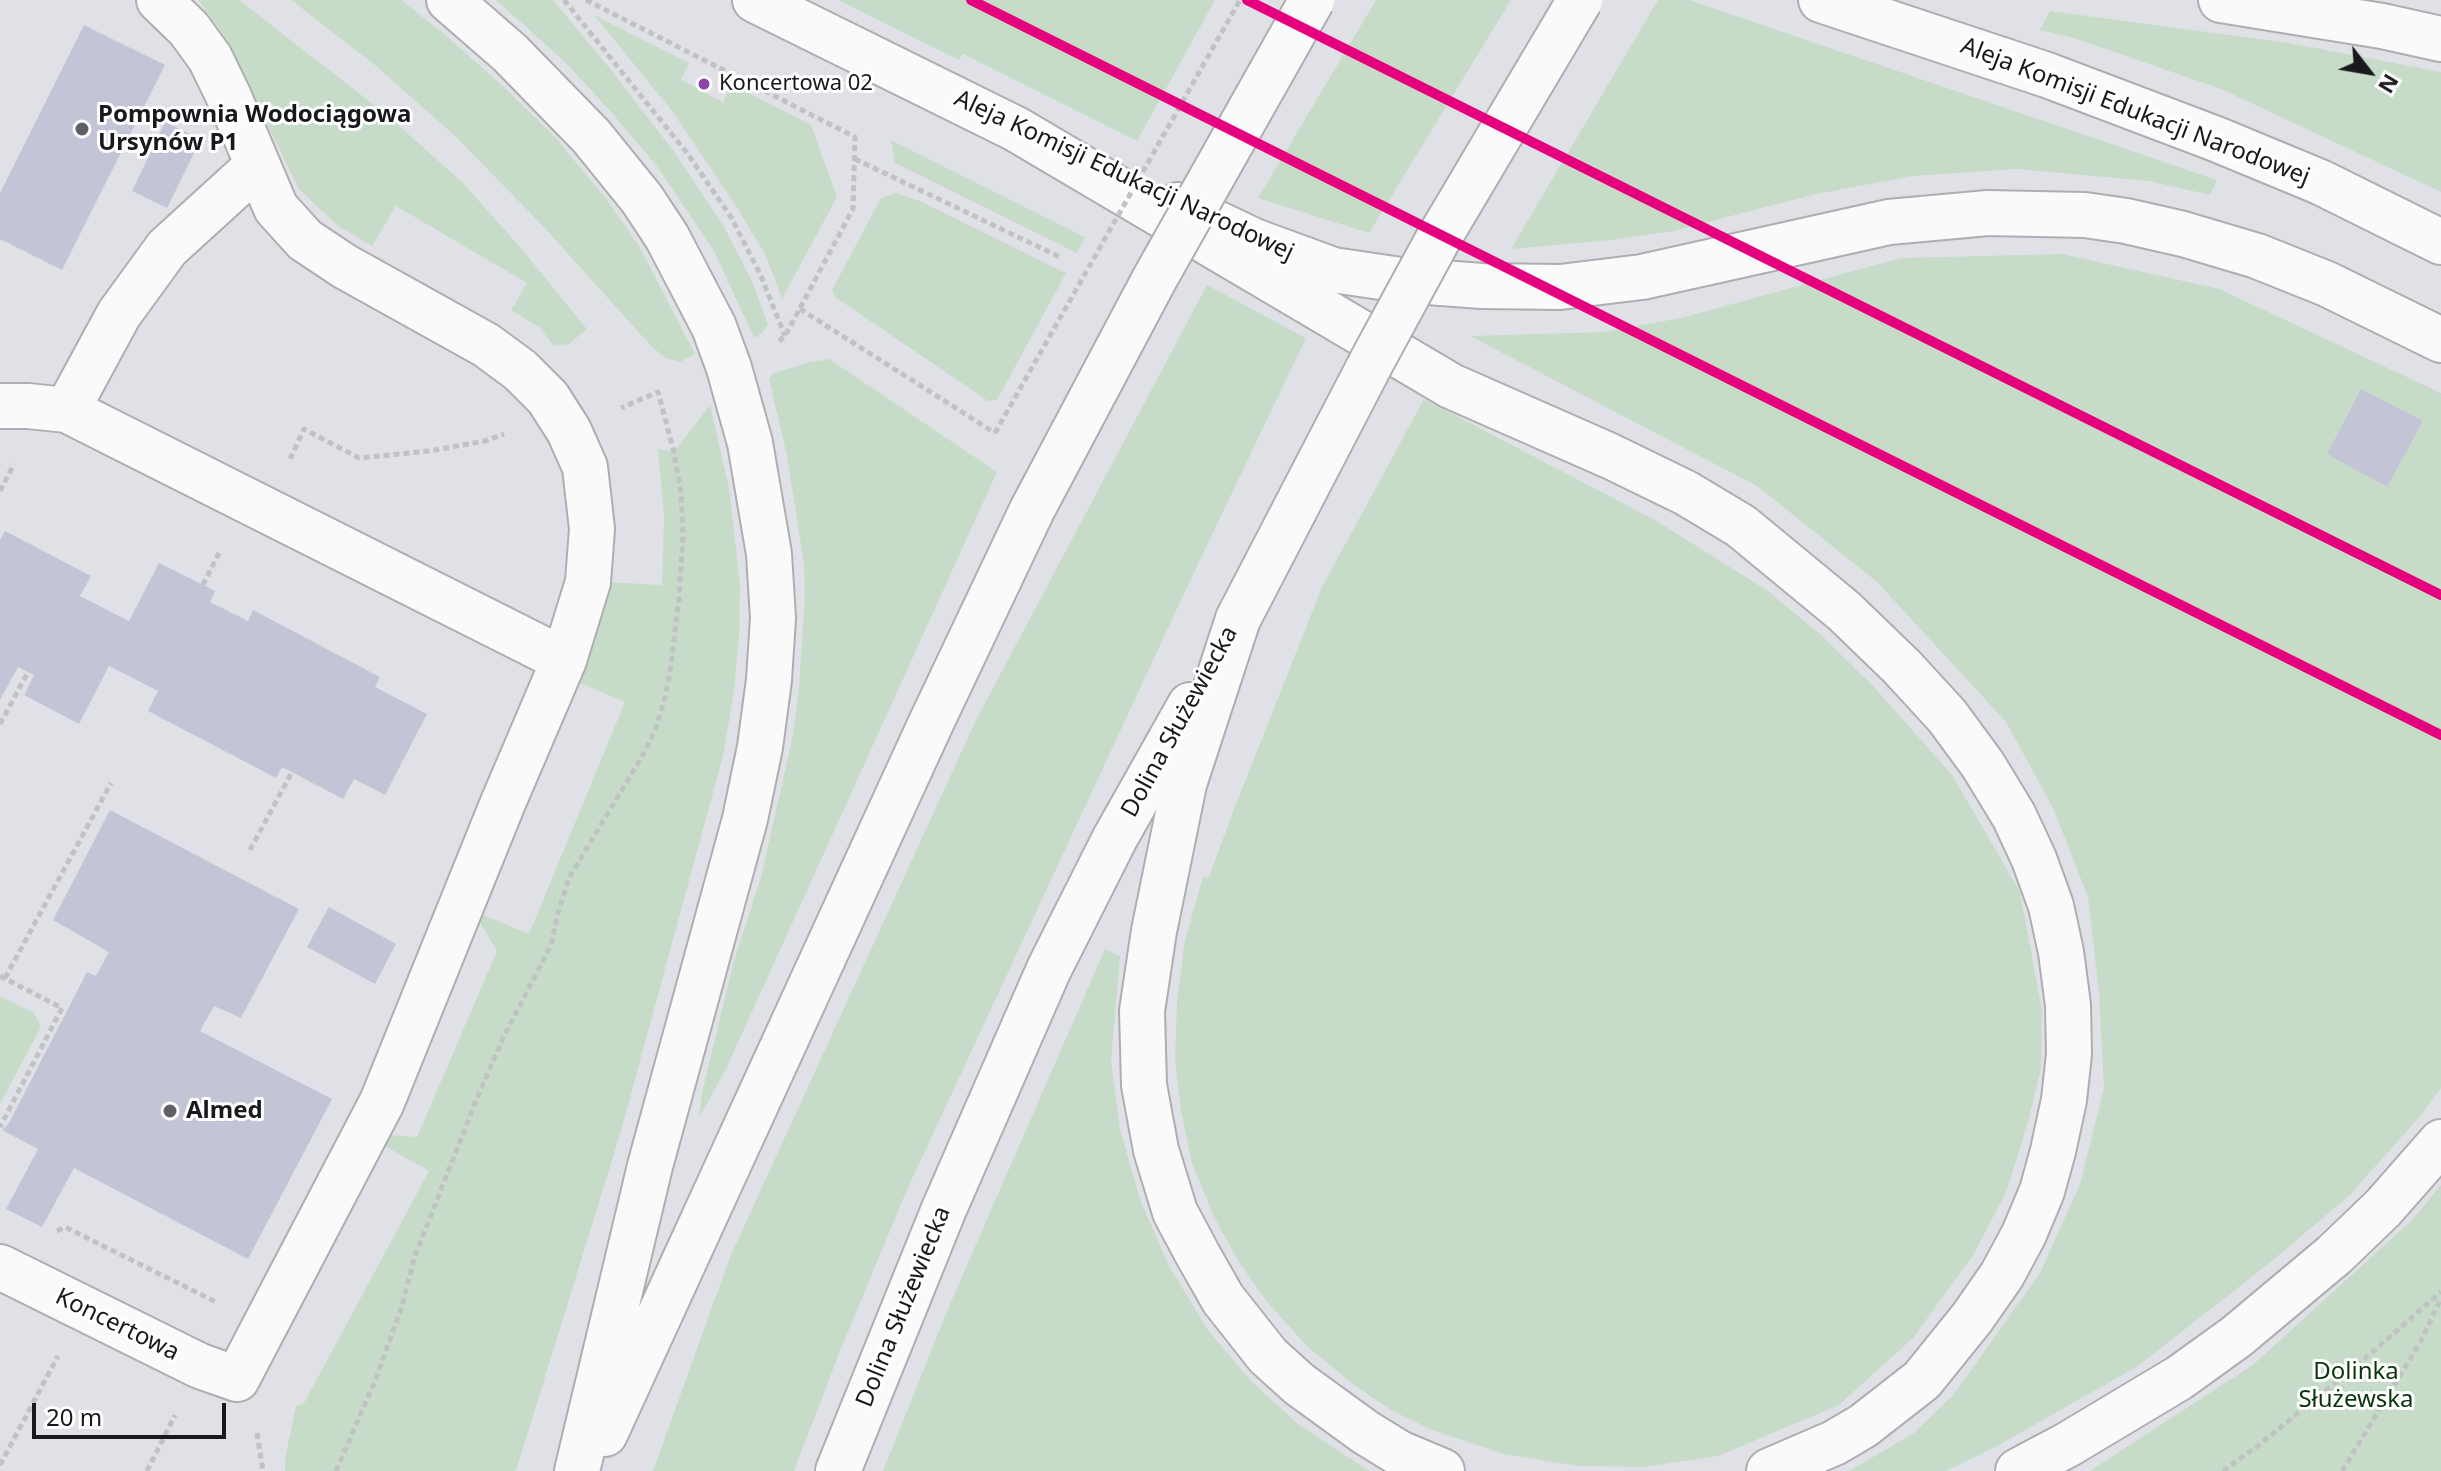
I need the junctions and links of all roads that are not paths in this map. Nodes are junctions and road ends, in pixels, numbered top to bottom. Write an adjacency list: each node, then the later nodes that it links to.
1 (159, 0): 10 (main road)
2 (449, 0): 19 (main road)
3 (755, 0): 9 (main road, Aleja Komisji Edukacji Narodowej)
4 (1312, 0): 20 (main road, bridge)
5 (1580, 0): 15 (main road, Dolina Służewiecka, bridge)
6 (1821, 0): 11 (main road, Aleja Komisji Edukacji Narodowej)
7 (2221, 0): 8 (main road)
8 (2441, 39)
9 (1016, 129): 12 (main road, Aleja Komisji Edukacji Narodowej); 23 (main road)
10 (257, 166): 14 (main road); 16 (main road)
11 (2441, 242)
12 (2441, 340)
13 (0, 406): 14 (main road)
14 (67, 410): 16 (main road)
15 (1238, 619): 21 (main road, Dolina Służewiecka); 22 (main road)
16 (564, 660): 18 (main road, Koncertowa)
17 (2441, 1142): 24 (main road)
18 (0, 1267)
19 (577, 1471)
20 (588, 1471)
21 (838, 1471)
22 (1442, 1471)
23 (1769, 1471)
24 (2018, 1471)

